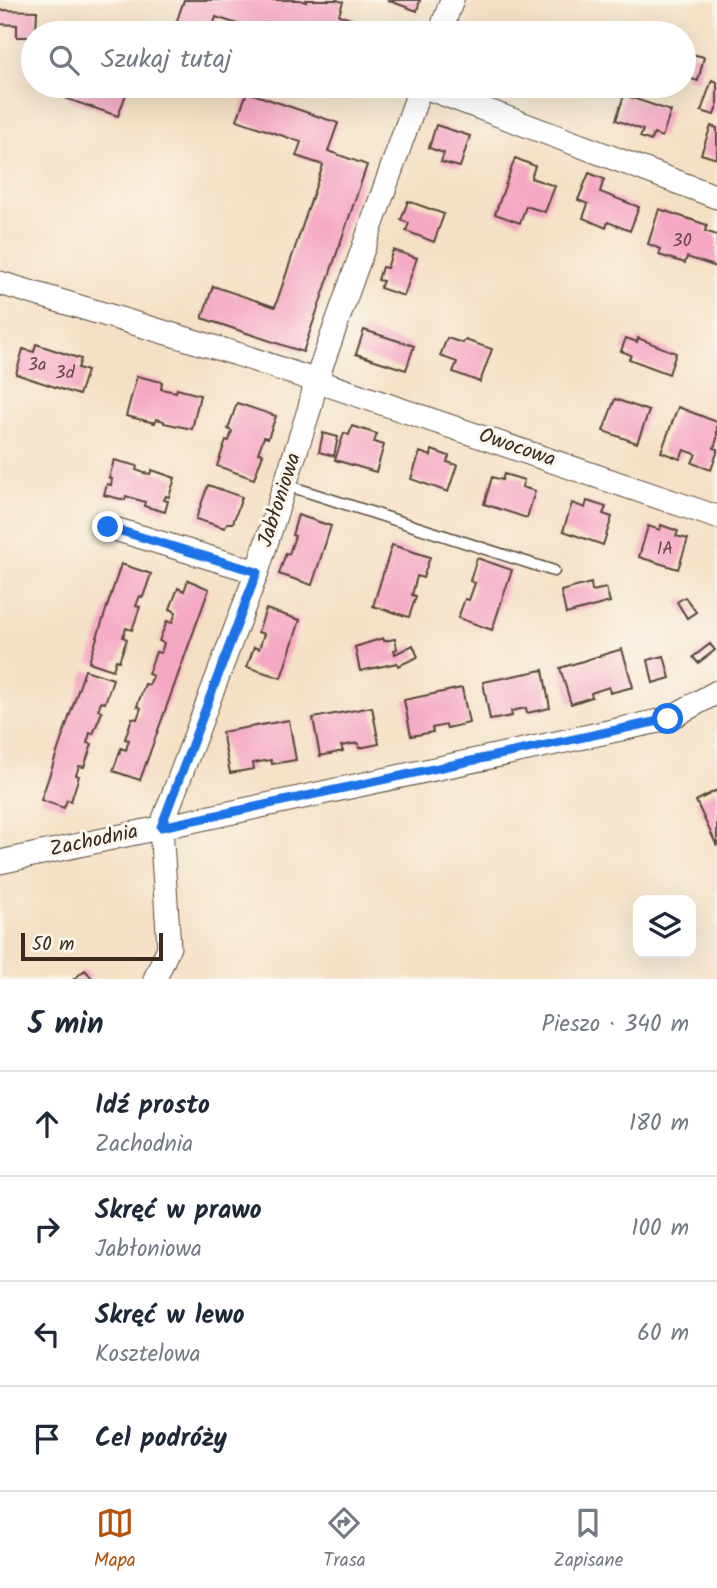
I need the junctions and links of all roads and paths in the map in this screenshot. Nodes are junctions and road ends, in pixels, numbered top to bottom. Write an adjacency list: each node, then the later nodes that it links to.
1 (452, 0): 2 (street)
2 (444, 21)
3 (417, 98): 7 (street)
4 (453, 98): 5 (street)
5 (717, 197)
6 (0, 283): 7 (street, Owocowa)
7 (316, 381): 8 (street, Jabłoniowa); 9 (street, Owocowa)
8 (286, 485): 11 (lane); 12 (street, Jabłoniowa)
9 (717, 517)
10 (108, 527): 12 (street)
11 (554, 570)
12 (257, 572): 14 (street, Jabłoniowa)
13 (717, 692): 14 (street, Zachodnia)
14 (161, 827): 15 (street, Zachodnia); 16 (street, Jabłoniowa)
15 (0, 862)
16 (155, 979)

